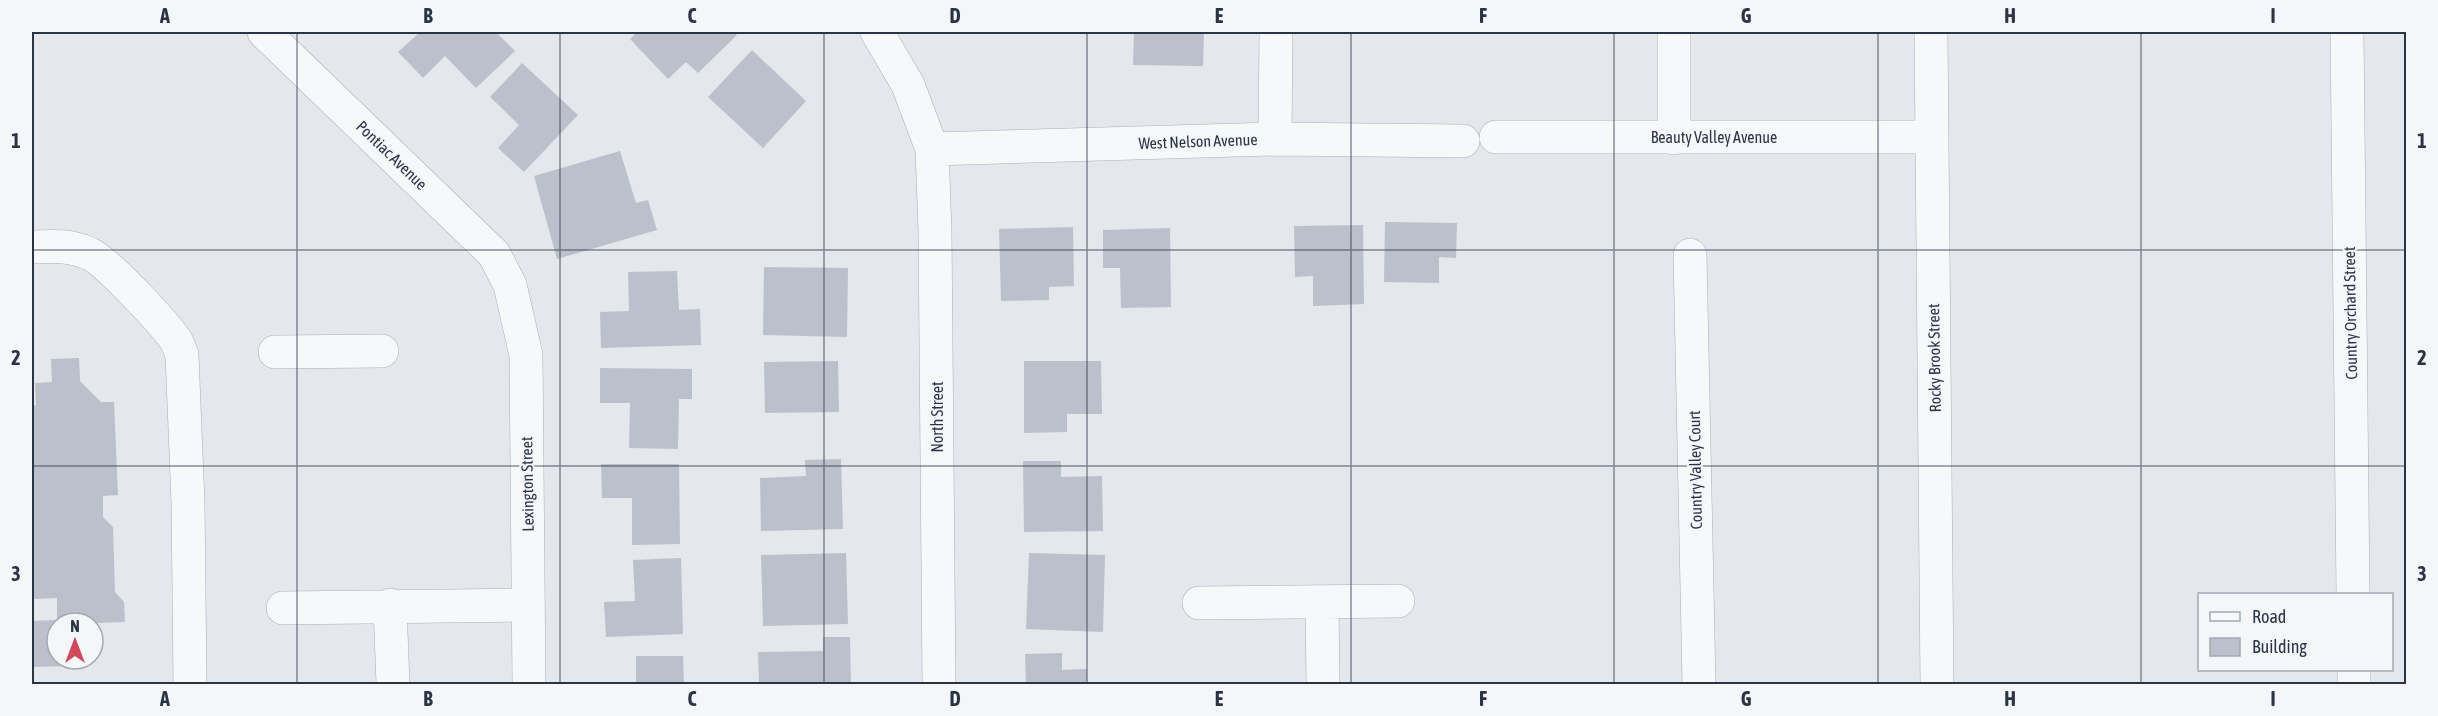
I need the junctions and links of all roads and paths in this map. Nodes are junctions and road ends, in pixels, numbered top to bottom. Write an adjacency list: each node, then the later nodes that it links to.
1 (264, 32): 15 (street, Pontiac Avenue)
2 (877, 32): 12 (street, North Street)
3 (1276, 32): 10 (street)
4 (1674, 32): 9 (street)
5 (1931, 32): 8 (street, Rocky Brook Street)
6 (2347, 32): 18 (street, Country Orchard Street)
7 (1496, 137): 9 (street, Beauty Valley Avenue)
8 (1932, 137): 9 (street, Beauty Valley Avenue); 31 (street, Rocky Brook Street)
9 (1674, 138)
10 (1275, 139): 11 (street, West Nelson Avenue); 12 (street, West Nelson Avenue)
11 (1463, 141)
12 (933, 149): 28 (street, North Street)
13 (32, 247): 25 (street)
14 (1690, 255): 30 (street, Country Valley Court)
15 (510, 285): 23 (street, Lexington Street)
16 (382, 351): 17 (street)
17 (275, 352)
18 (2353, 593)
19 (1398, 601): 20 (street)
20 (1322, 602): 21 (street); 29 (street)
21 (1198, 603)
22 (390, 605): 23 (street); 24 (street); 26 (street)
23 (528, 605): 27 (street, Lexington Street)
24 (283, 608)
25 (189, 684)
26 (393, 684)
27 (529, 684)
28 (939, 684)
29 (1323, 684)
30 (1699, 684)
31 (1937, 684)

